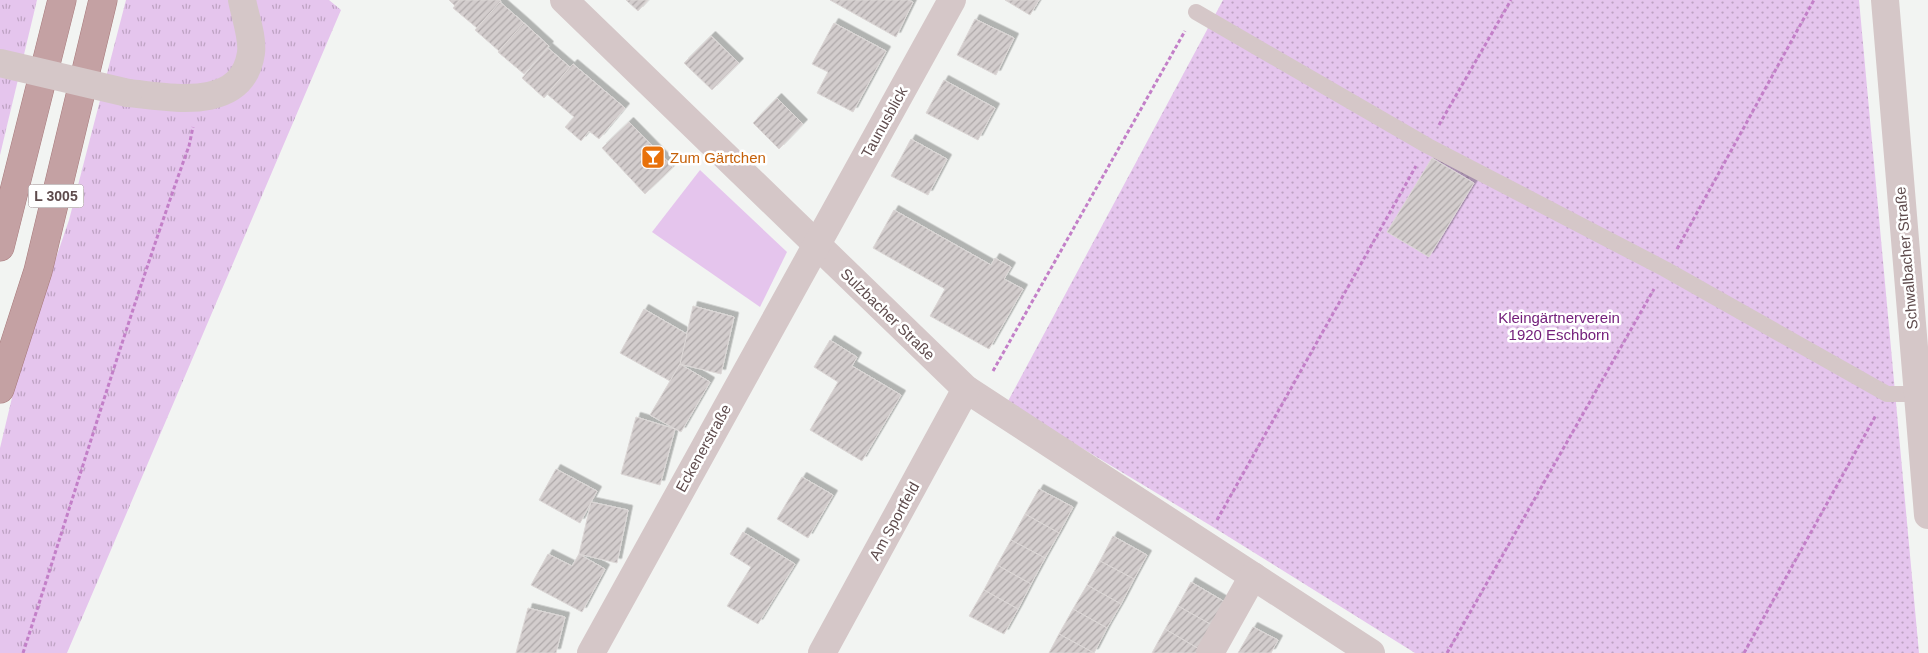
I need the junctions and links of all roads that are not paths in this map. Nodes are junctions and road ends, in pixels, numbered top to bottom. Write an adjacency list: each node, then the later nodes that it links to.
1 (62, 0): 10 (highway, L 3005)
2 (103, 0): 11 (highway, L 3005)
3 (242, 0): 8 (street, bridge)
4 (564, 0): 9 (street, Sulzbacher Straße)
5 (952, 0): 9 (street, Taunusblick)
6 (1885, 0): 13 (street, Schwalbacher Straße)
7 (1196, 12): 13 (lane)
8 (0, 64)
9 (816, 244): 12 (street, Sulzbacher Straße); 16 (street, Eckenerstraße)
10 (0, 247)
11 (0, 389)
12 (972, 394): 15 (street, Sulzbacher Straße); 17 (street, Am Sportfeld)
13 (1916, 394): 14 (street, Schwalbacher Straße)
14 (1928, 515)
15 (1252, 576): 18 (street); 19 (street, Sulzbacher Straße)
16 (591, 653)
17 (822, 653)
18 (1210, 653)
19 (1370, 653)

